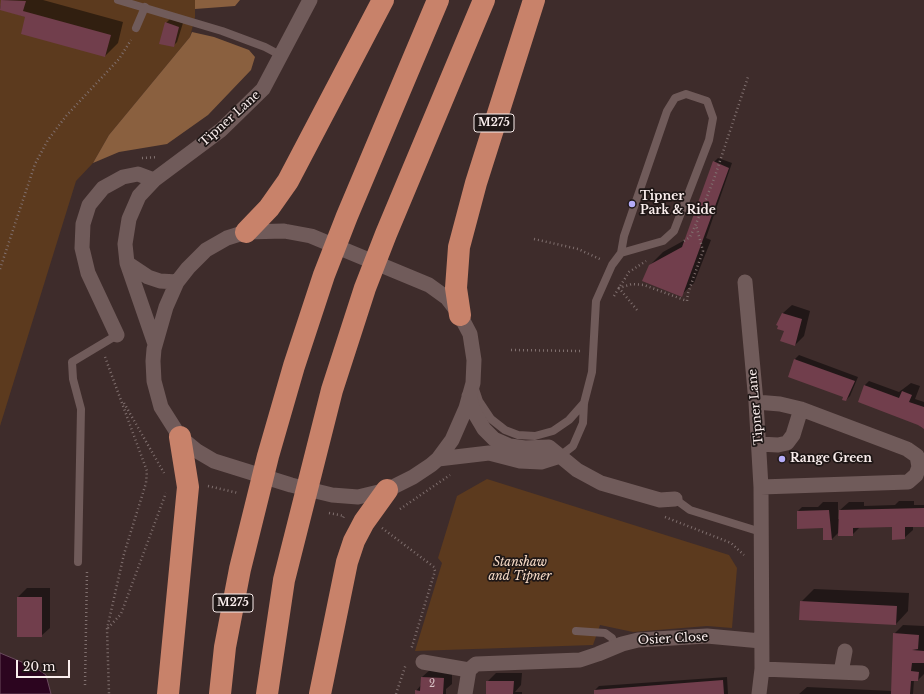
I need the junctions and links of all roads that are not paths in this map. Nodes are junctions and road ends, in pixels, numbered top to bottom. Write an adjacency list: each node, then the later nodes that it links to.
1 (118, 0): 7 (lane)
2 (310, 0): 9 (street, Tipner Lane)
3 (383, 0): 11 (highway)
4 (438, 0): 42 (highway, M275)
5 (484, 0): 43 (highway)
6 (534, 0): 16 (highway, M275)
7 (145, 7): 8 (lane); 9 (lane)
8 (136, 28)
9 (280, 55): 10 (street, Tipner Lane)
10 (154, 180): 13 (street, Tipner Lane); 17 (street)
11 (246, 232): 14 (street); 16 (street)
12 (621, 253): 12 (lane); 21 (lane)
13 (127, 263): 14 (street); 18 (street, Tipner Lane)
14 (177, 282): 18 (street)
15 (745, 282): 20 (street, Tipner Lane)
16 (460, 315): 19 (street)
17 (117, 335): 31 (lane)
18 (155, 344): 23 (street)
19 (471, 389): 21 (lane); 25 (street); 26 (street)
20 (756, 402): 22 (street); 24 (street, Tipner Lane)
21 (584, 403): 25 (lane)
22 (801, 410): 24 (street); 27 (street)
23 (180, 436): 28 (street); 41 (highway)
24 (759, 444): 27 (street, Tipner Lane)
25 (560, 456): 26 (street); 29 (street)
26 (438, 459): 28 (street)
27 (761, 487): 30 (street, Tipner Lane)
28 (387, 490): 44 (highway)
29 (675, 499): 30 (lane)
30 (761, 532): 33 (street, Tipner Lane)
31 (78, 562)
32 (576, 631): 34 (lane)
33 (761, 641): 34 (street, Osier Close); 37 (street, Tipner Lane)
34 (616, 647): 38 (street, Osier Close)
35 (845, 651): 39 (street)
36 (423, 662): 38 (street, Osier Close)
37 (762, 669): 39 (street); 46 (street, Tipner Lane)
38 (469, 670): 45 (street)
39 (841, 672): 40 (street)
40 (862, 673)
41 (168, 694)
42 (220, 694)
43 (267, 694)
44 (320, 694)
45 (465, 694)
46 (759, 694)

